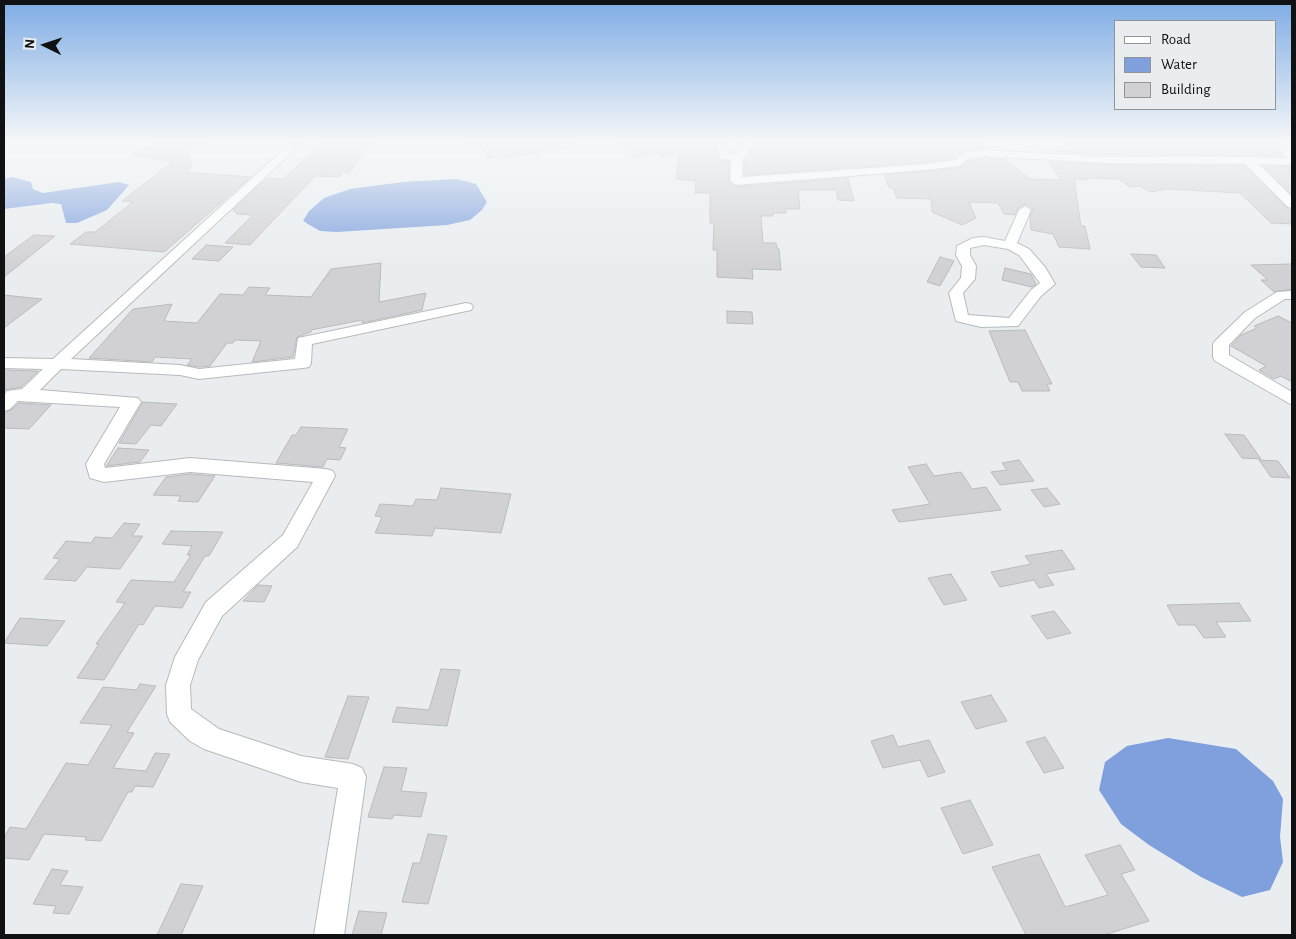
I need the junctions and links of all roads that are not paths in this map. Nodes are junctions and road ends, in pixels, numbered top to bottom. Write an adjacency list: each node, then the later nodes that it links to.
1 (253, 184): 9 (street)
2 (1272, 184): 3 (street)
3 (1292, 204)
4 (1025, 210): 5 (street)
5 (1012, 246): 5 (street)
6 (1292, 295): 11 (street)
7 (466, 307): 9 (street)
8 (4, 363): 9 (street)
9 (59, 364): 10 (street)
10 (26, 396): 12 (street); 13 (street)
11 (1292, 399)
12 (4, 405)
13 (329, 935)

